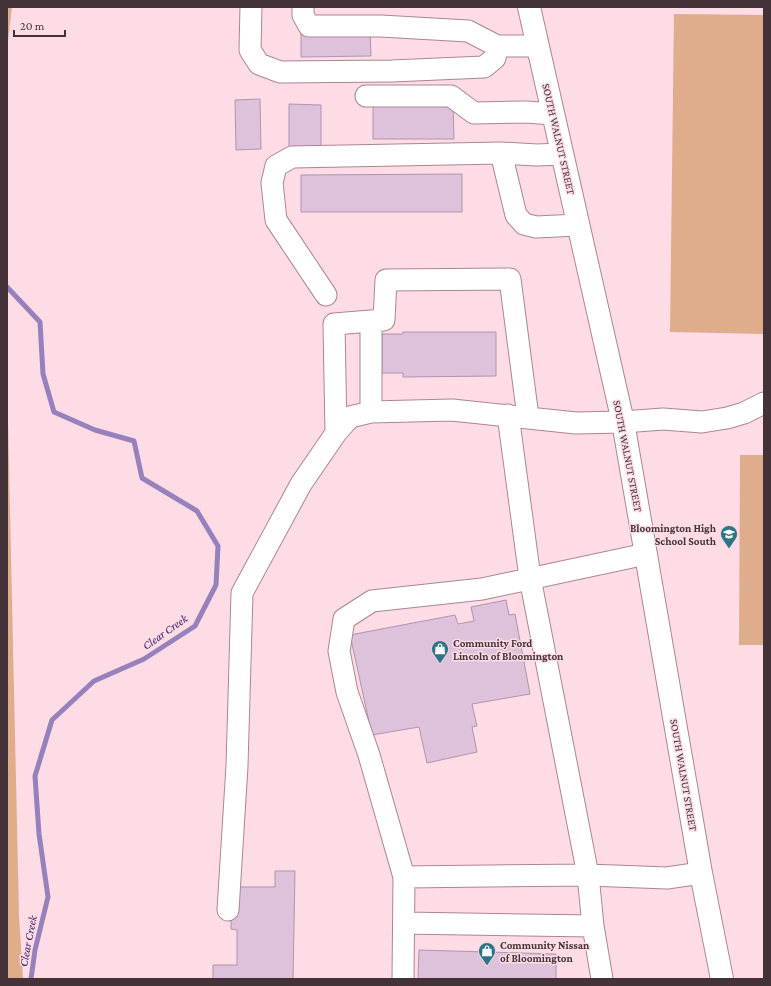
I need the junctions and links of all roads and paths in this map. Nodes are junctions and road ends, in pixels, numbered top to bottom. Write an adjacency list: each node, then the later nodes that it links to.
1 (251, 7): 4 (street)
2 (303, 7): 4 (street)
3 (529, 7): 5 (main road, SOUTH WALNUT STREET)
4 (497, 46): 5 (street)
5 (537, 46): 7 (main road, SOUTH WALNUT STREET)
6 (366, 96): 7 (street)
7 (553, 114): 9 (main road, SOUTH WALNUT STREET)
8 (501, 154): 9 (street); 10 (street); 11 (street)
9 (562, 154): 10 (main road, SOUTH WALNUT STREET)
10 (578, 226): 16 (main road, SOUTH WALNUT STREET)
11 (326, 295)
12 (371, 321): 14 (street); 15 (street); 17 (street)
13 (764, 403): 16 (street)
14 (371, 412): 15 (street); 17 (street)
15 (518, 416): 16 (street); 19 (street)
16 (623, 422): 18 (main road, SOUTH WALNUT STREET)
17 (336, 433): 23 (street)
18 (646, 554): 19 (street); 20 (main road, SOUTH WALNUT STREET)
19 (530, 578): 21 (street); 22 (street)
20 (701, 873): 21 (street); 28 (main road, SOUTH WALNUT STREET)
21 (588, 875): 22 (street); 25 (street)
22 (404, 877): 24 (street)
23 (228, 910)
24 (404, 923): 25 (street); 26 (street)
25 (593, 926): 27 (street)
26 (403, 979)
27 (602, 979)
28 (722, 979)

